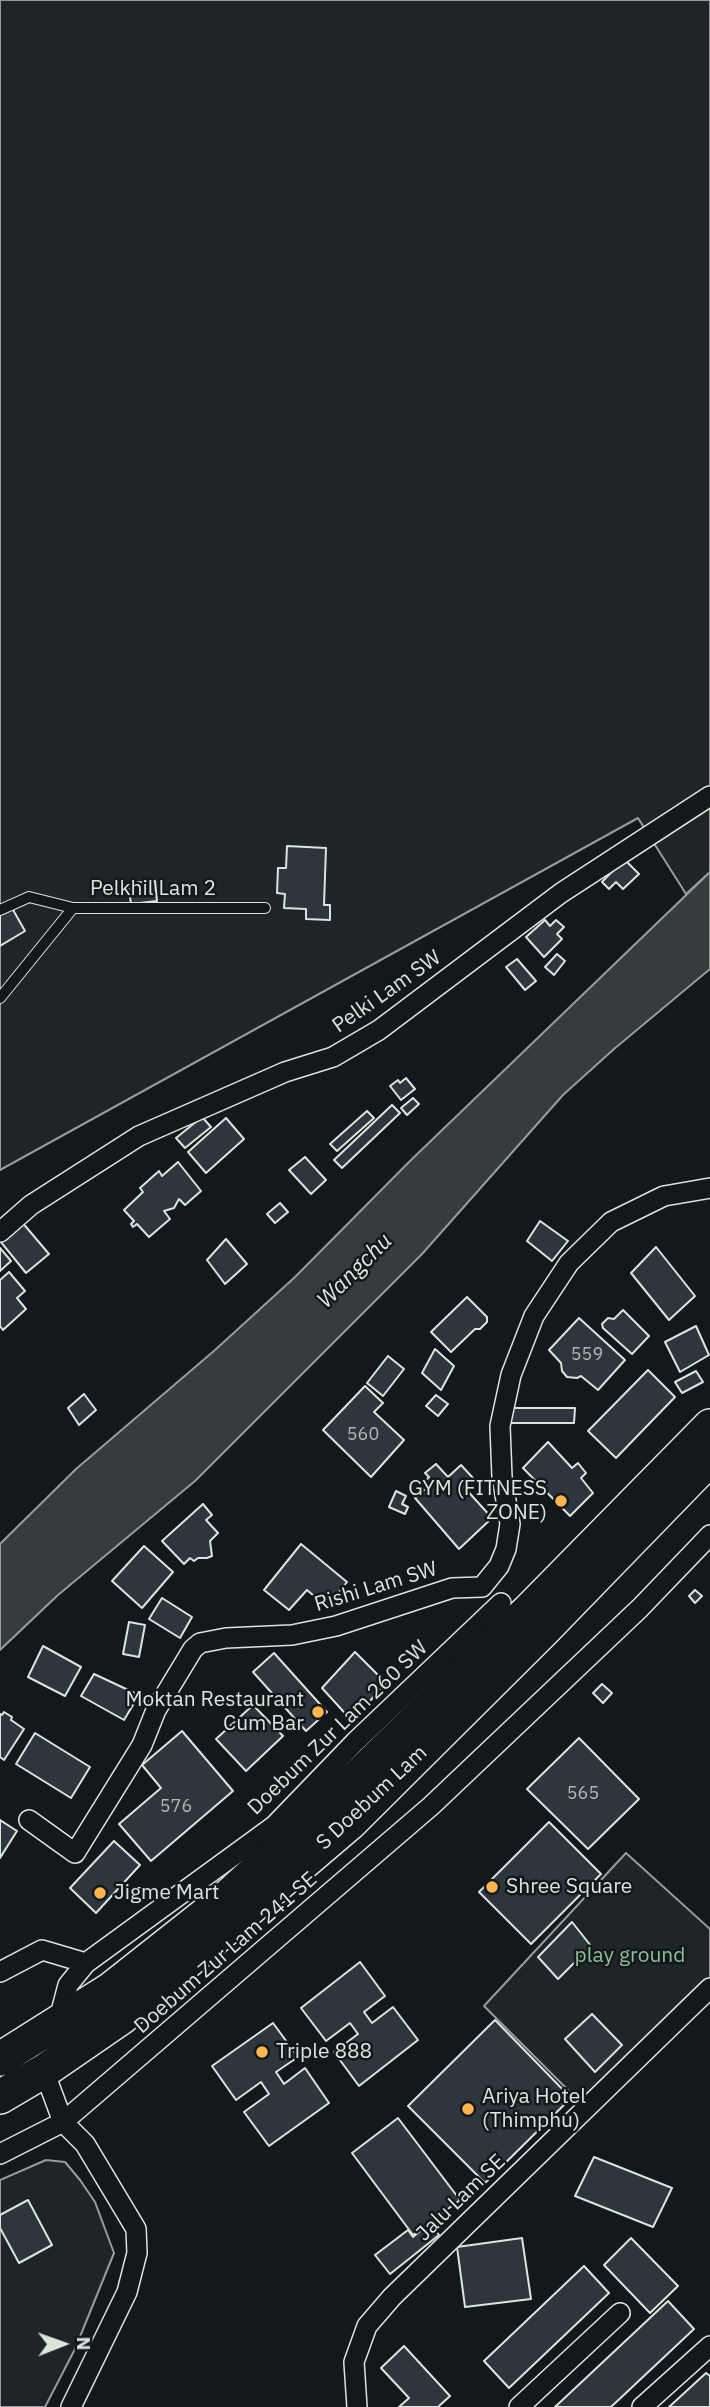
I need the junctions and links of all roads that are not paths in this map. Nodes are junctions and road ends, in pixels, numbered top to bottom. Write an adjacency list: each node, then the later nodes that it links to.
1 (710, 796): 7 (street, Pelki Lam SW)
2 (73, 908): 3 (lane, Pelkhil Lam 2); 4 (lane); 5 (lane, Pelkhil Lam 2)
3 (265, 908)
4 (0, 910)
5 (0, 998)
6 (710, 1188): 11 (street)
7 (0, 1232)
8 (710, 1426): 12 (highway, S Doebum Lam)
9 (710, 1460): 19 (highway, S Doebum Lam)
10 (710, 1535): 21 (street, Doebum Zur Lam 241 SE)
11 (482, 1587): 12 (street); 13 (street, Rishi Lam SW)
12 (515, 1607): 14 (street, Doebum Zur Lam 260 SW); 17 (highway, S Doebum Lam)
13 (29, 1819)
14 (86, 1963): 15 (street); 17 (street, Doebum Zur Lam 260 SW)
15 (0, 1972)
16 (710, 1988): 26 (street, Jalu Lam SE)
17 (58, 2024): 18 (highway, S Doebum Lam)
18 (0, 2059)
19 (44, 2071): 20 (highway, S Doebum Lam); 21 (street)
20 (0, 2097)
21 (63, 2122): 22 (street, Doebum Zur Lam 241 SE); 25 (street)
22 (0, 2154)
23 (620, 2314): 27 (street)
24 (710, 2346): 28 (street)
25 (71, 2407)
26 (357, 2407)
27 (519, 2407)
28 (642, 2407)

